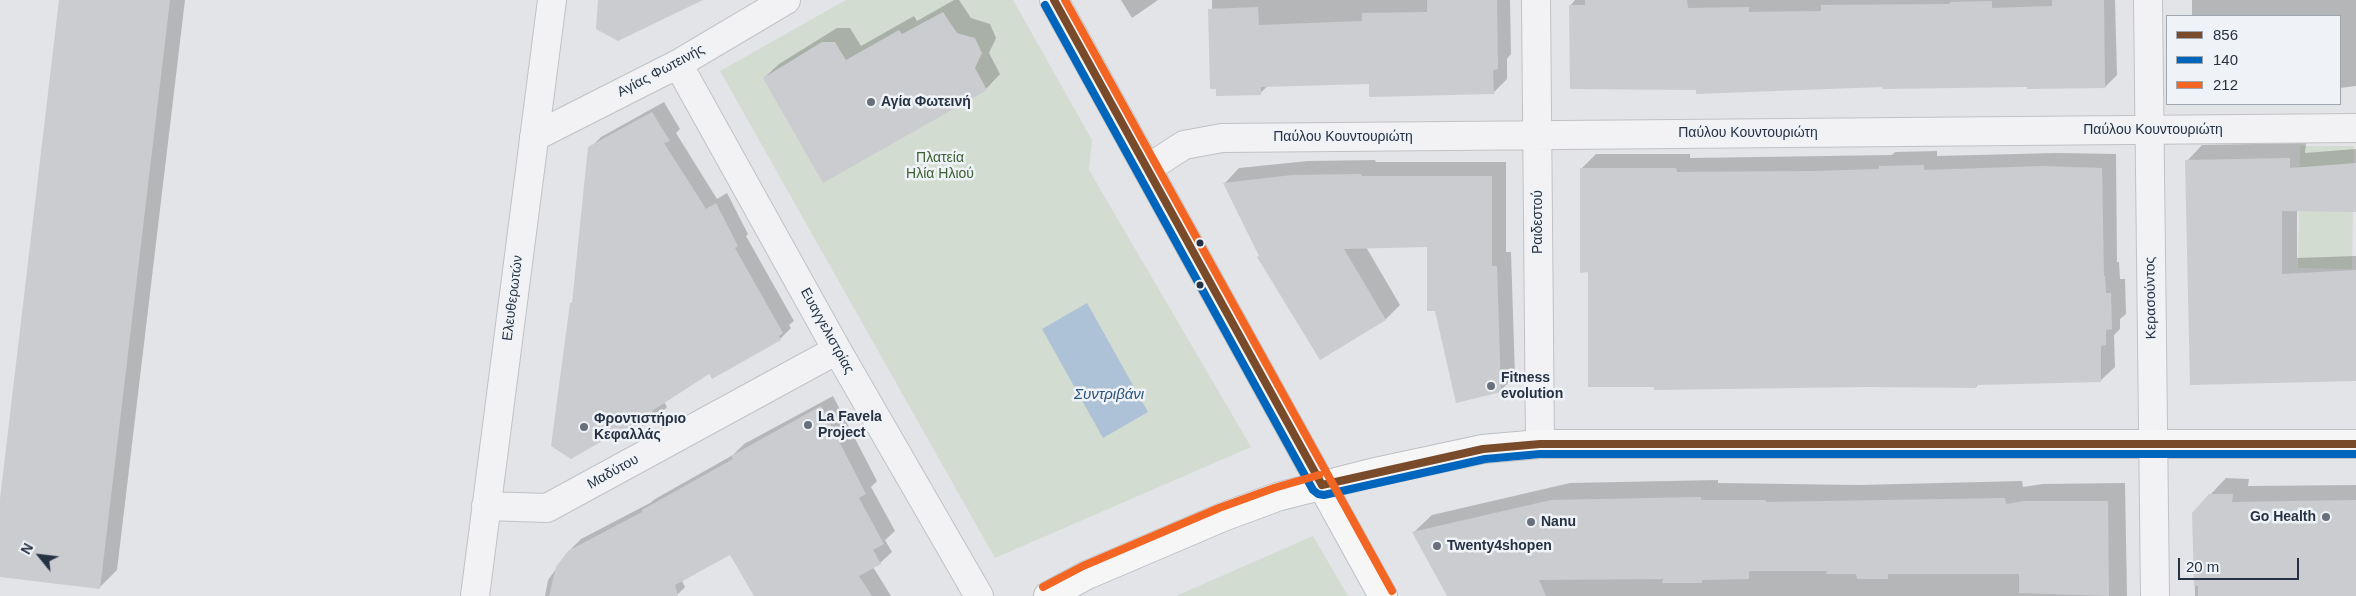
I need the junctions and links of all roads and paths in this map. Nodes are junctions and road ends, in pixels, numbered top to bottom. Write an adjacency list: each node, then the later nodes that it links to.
1 (552, 0): 10 (street, Ελευθερωτών)
2 (786, 0): 6 (street, Αγίας Φωτεινής)
3 (1054, 0): 11 (main road)
4 (1536, 0): 9 (street, Ραιδεστού)
5 (2148, 0): 8 (street, Κερασούντος)
6 (678, 64): 10 (street, Αγίας Φωτεινής); 12 (street, Ευαγγελιστρίας)
7 (2356, 128): 8 (street, Παύλου Κουντουριώτη)
8 (2149, 130): 9 (street, Παύλου Κουντουριώτη); 14 (street, Κερασούντος)
9 (1538, 135): 11 (street, Παύλου Κουντουριώτη); 13 (street, Ραιδεστού)
10 (534, 137): 17 (street, Ελευθερωτών)
11 (1147, 169): 16 (main road)
12 (837, 350): 17 (street, Μαδύτου); 19 (street, Ευαγγελιστρίας)
13 (1540, 444): 14 (main road); 16 (main road)
14 (2153, 444): 15 (main road); 22 (street, Κερασούντος)
15 (2356, 444)
16 (1322, 485): 20 (main road); 21 (main road)
17 (486, 506): 18 (street, Ελευθερωτών)
18 (474, 596)
19 (979, 596)
20 (1048, 596)
21 (1384, 596)
22 (2155, 596)

